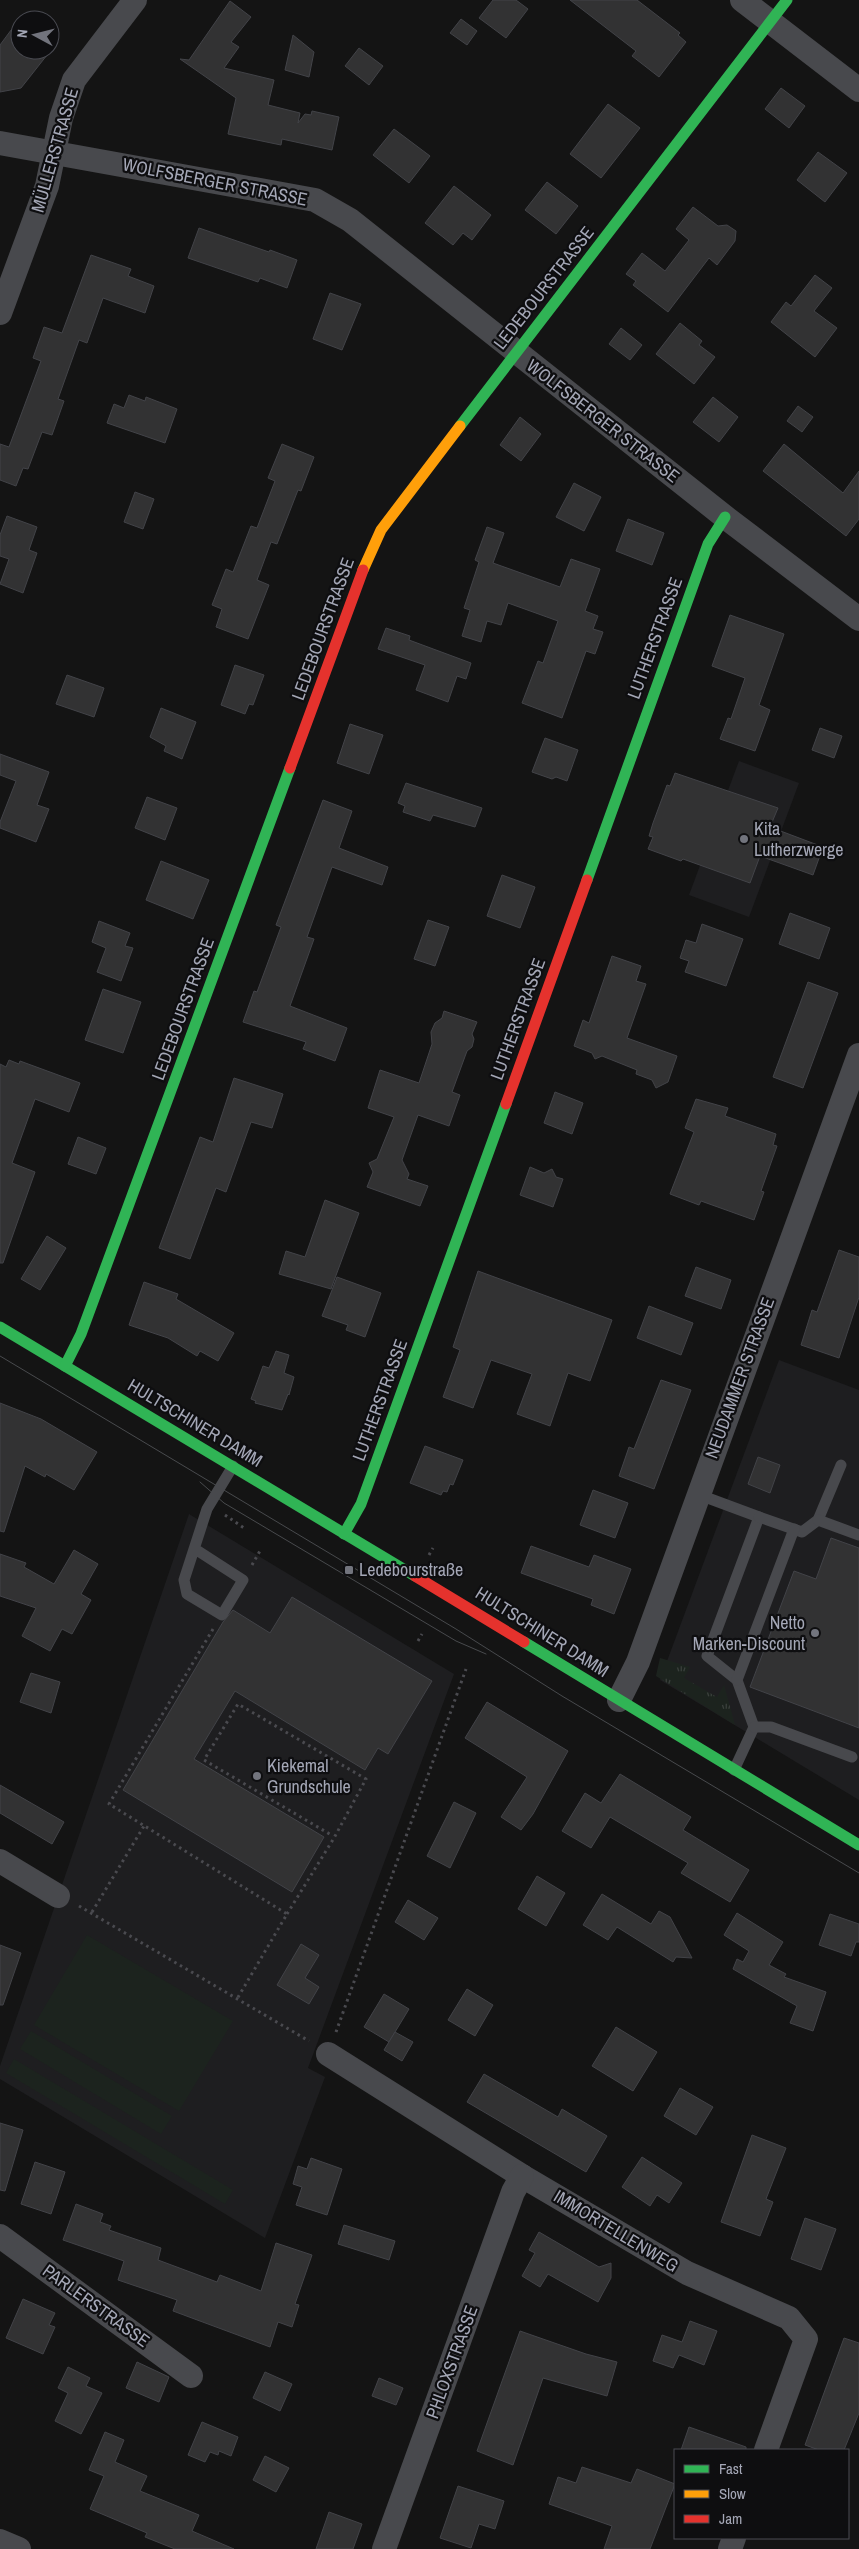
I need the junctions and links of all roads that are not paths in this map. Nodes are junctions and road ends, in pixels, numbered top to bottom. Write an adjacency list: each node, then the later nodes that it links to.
1 (135, 0): 7 (street, MÜLLERSTRASSE)
2 (742, 0): 4 (street)
3 (787, 0): 4 (street, LEDEBOURSTRASSE)
4 (770, 22): 5 (street); 9 (street, LEDEBOURSTRASSE)
5 (859, 90)
6 (0, 143): 7 (street, WOLFSBERGER STRASSE)
7 (54, 152): 8 (street, MÜLLERSTRASSE); 9 (street, WOLFSBERGER STRASSE)
8 (0, 313)
9 (516, 353): 10 (street, WOLFSBERGER STRASSE); 14 (street, LEDEBOURSTRASSE)
10 (725, 517): 11 (street, WOLFSBERGER STRASSE); 21 (street, LUTHERSTRASSE)
11 (859, 619)
12 (859, 1055): 17 (street, NEUDAMMER STRASSE)
13 (0, 1327): 14 (street, HULTSCHINER DAMM)
14 (65, 1366): 16 (street, HULTSCHINER DAMM)
15 (841, 1465): 19 (lane)
16 (233, 1466): 21 (street, HULTSCHINER DAMM); 23 (lane)
17 (698, 1494): 18 (lane); 25 (street, NEUDAMMER STRASSE)
18 (759, 1517): 20 (lane); 24 (lane)
19 (818, 1520): 20 (lane); 22 (lane)
20 (794, 1529): 24 (lane)
21 (344, 1534): 25 (street, HULTSCHINER DAMM)
22 (859, 1535)
23 (195, 1549): 23 (lane)
24 (737, 1680): 26 (lane)
25 (619, 1700): 28 (street, HULTSCHINER DAMM)
26 (754, 1727): 27 (lane); 28 (lane)
27 (852, 1757)
28 (734, 1770): 29 (street, HULTSCHINER DAMM)
29 (859, 1845)
30 (0, 1861): 31 (street)
31 (58, 1896)
32 (322, 2049): 33 (street, IMMORTELLENWEG)
33 (522, 2176): 36 (street, IMMORTELLENWEG); 39 (street, PHLOXSTRASSE)
34 (0, 2236): 35 (street, PARLERSTRASSE)
35 (191, 2376)
36 (766, 2449)
37 (0, 2541): 38 (street)
38 (19, 2549)
39 (384, 2549)

